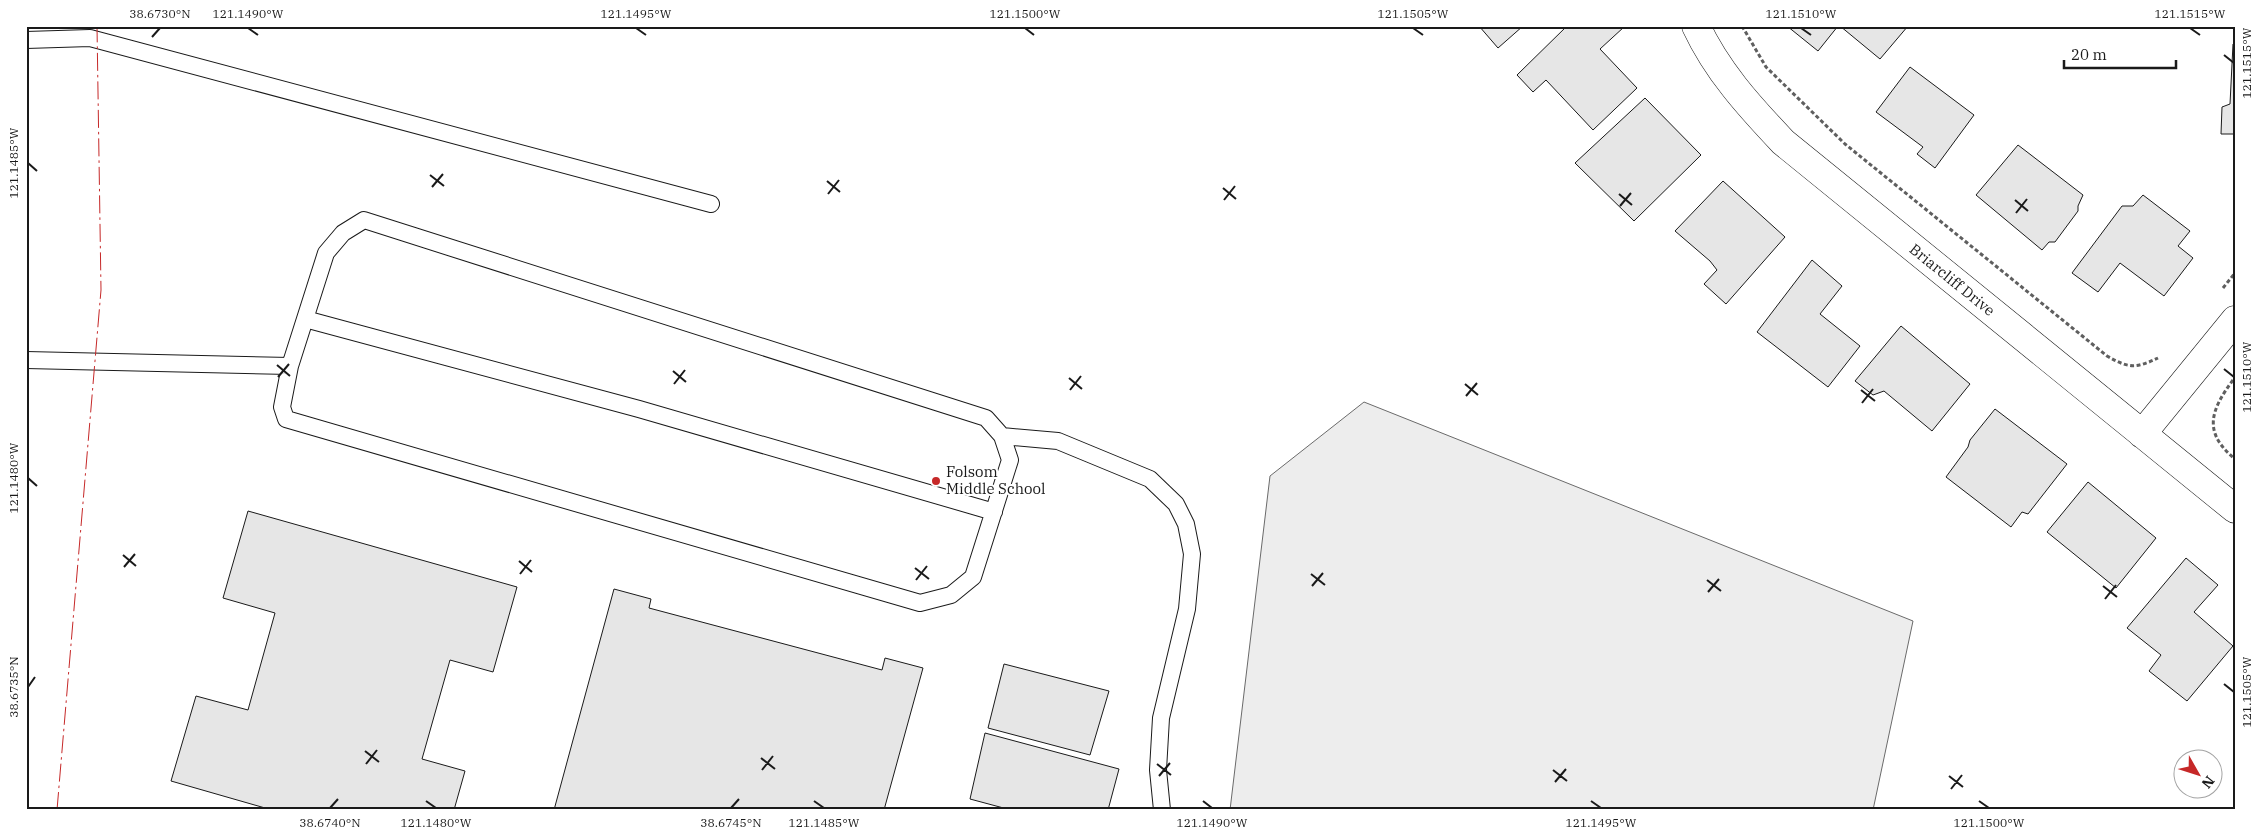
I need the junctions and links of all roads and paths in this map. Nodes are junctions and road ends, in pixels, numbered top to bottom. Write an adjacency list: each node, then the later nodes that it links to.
1 (1696, 26): 13 (street, Briarcliff Drive)
2 (1742, 26): 9 (path)
3 (26, 40): 4 (lane)
4 (711, 204)
5 (2235, 273): 6 (path)
6 (2220, 292)
7 (305, 319): 11 (lane); 14 (lane); 17 (lane)
8 (2235, 320): 13 (street)
9 (2162, 357)
10 (26, 360): 11 (lane)
11 (290, 366): 17 (lane)
12 (2235, 377): 15 (path)
13 (2142, 434): 16 (street, Briarcliff Drive)
14 (1002, 436): 17 (lane); 18 (lane)
15 (2235, 459)
16 (2235, 509)
17 (994, 512)
18 (1162, 810)

